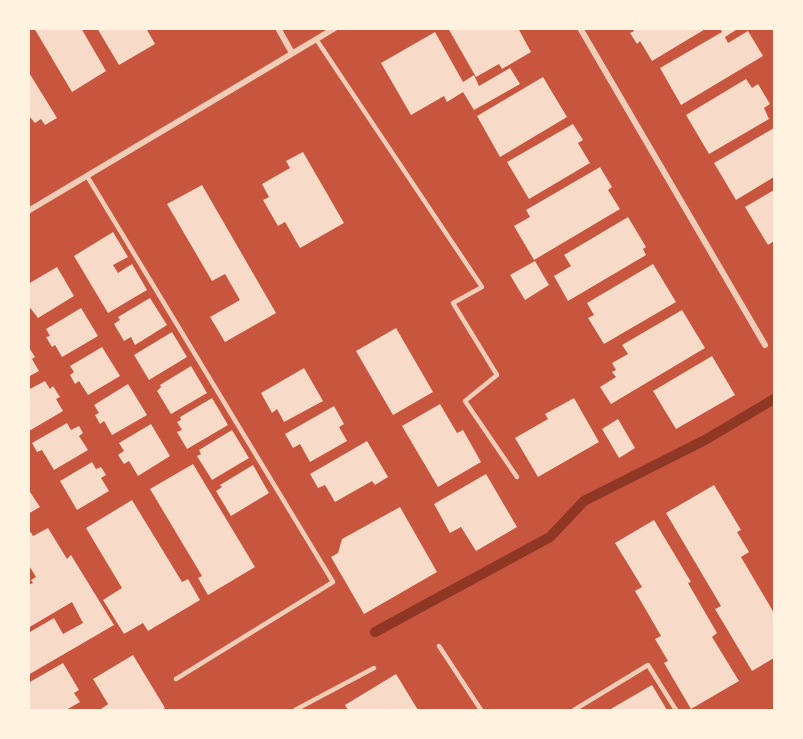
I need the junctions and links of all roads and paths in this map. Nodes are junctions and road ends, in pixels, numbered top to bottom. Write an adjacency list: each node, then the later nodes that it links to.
1 (278, 28): 5 (street)
2 (335, 28): 4 (street)
3 (580, 28): 8 (street)
4 (316, 39): 5 (street); 9 (lane)
5 (292, 53): 6 (street)
6 (87, 177): 7 (street); 12 (lane)
7 (28, 211)
8 (765, 345)
9 (517, 477)
10 (439, 646): 14 (lane)
11 (374, 668): 13 (lane)
12 (176, 679)
13 (295, 711)
14 (481, 711)
15 (574, 711): 16 (lane)
16 (676, 711)

